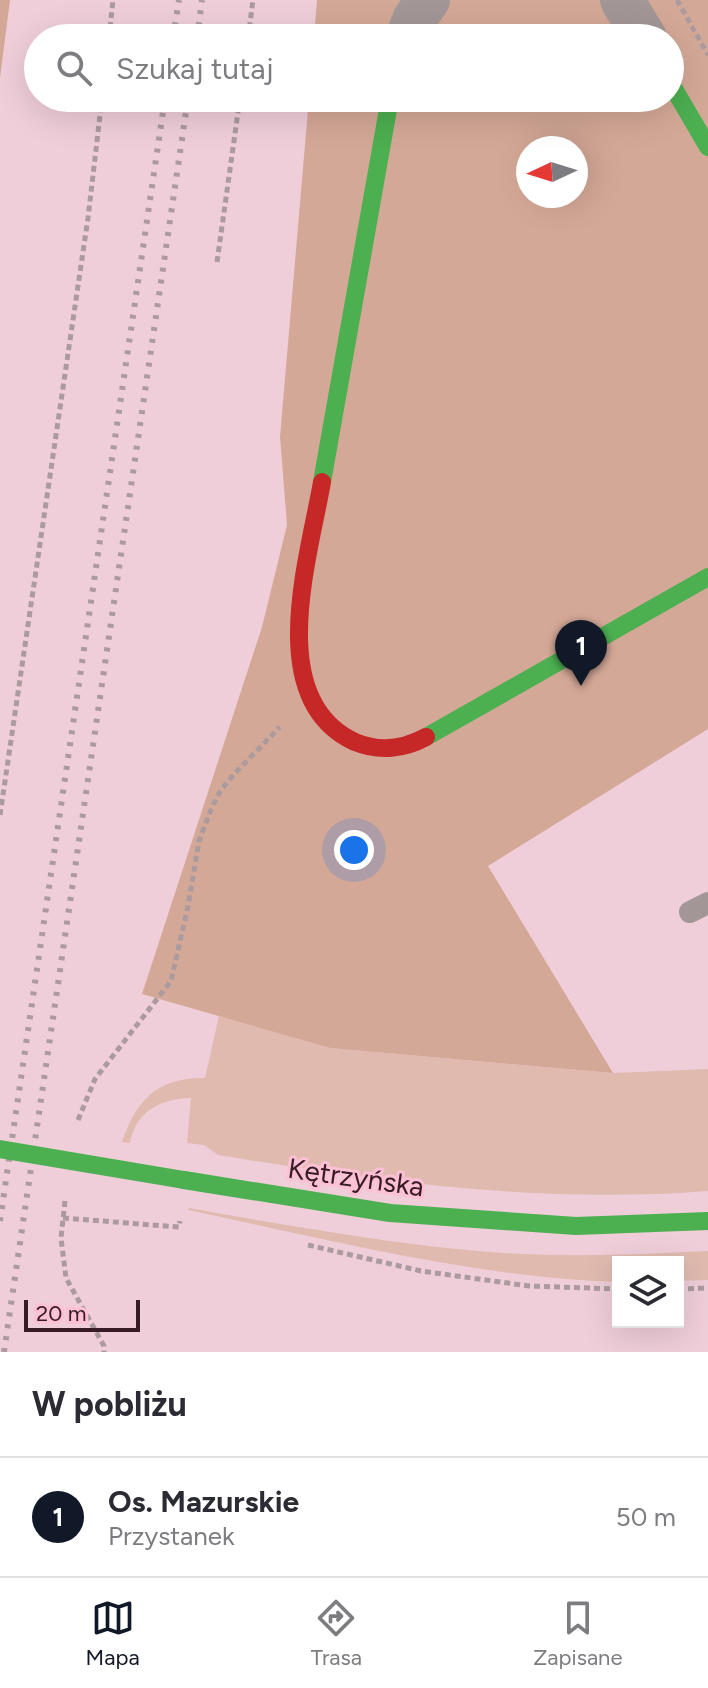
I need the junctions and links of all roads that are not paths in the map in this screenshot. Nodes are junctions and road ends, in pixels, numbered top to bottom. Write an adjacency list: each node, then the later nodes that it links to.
1 (428, 0): 3 (street)
2 (622, 0): 4 (street)
3 (413, 24)
4 (637, 24)
5 (684, 106): 7 (street)
6 (388, 112): 8 (street)
7 (708, 147)
8 (708, 577)
9 (0, 1149): 10 (street, Kętrzyńska, bridge)
10 (708, 1221)

